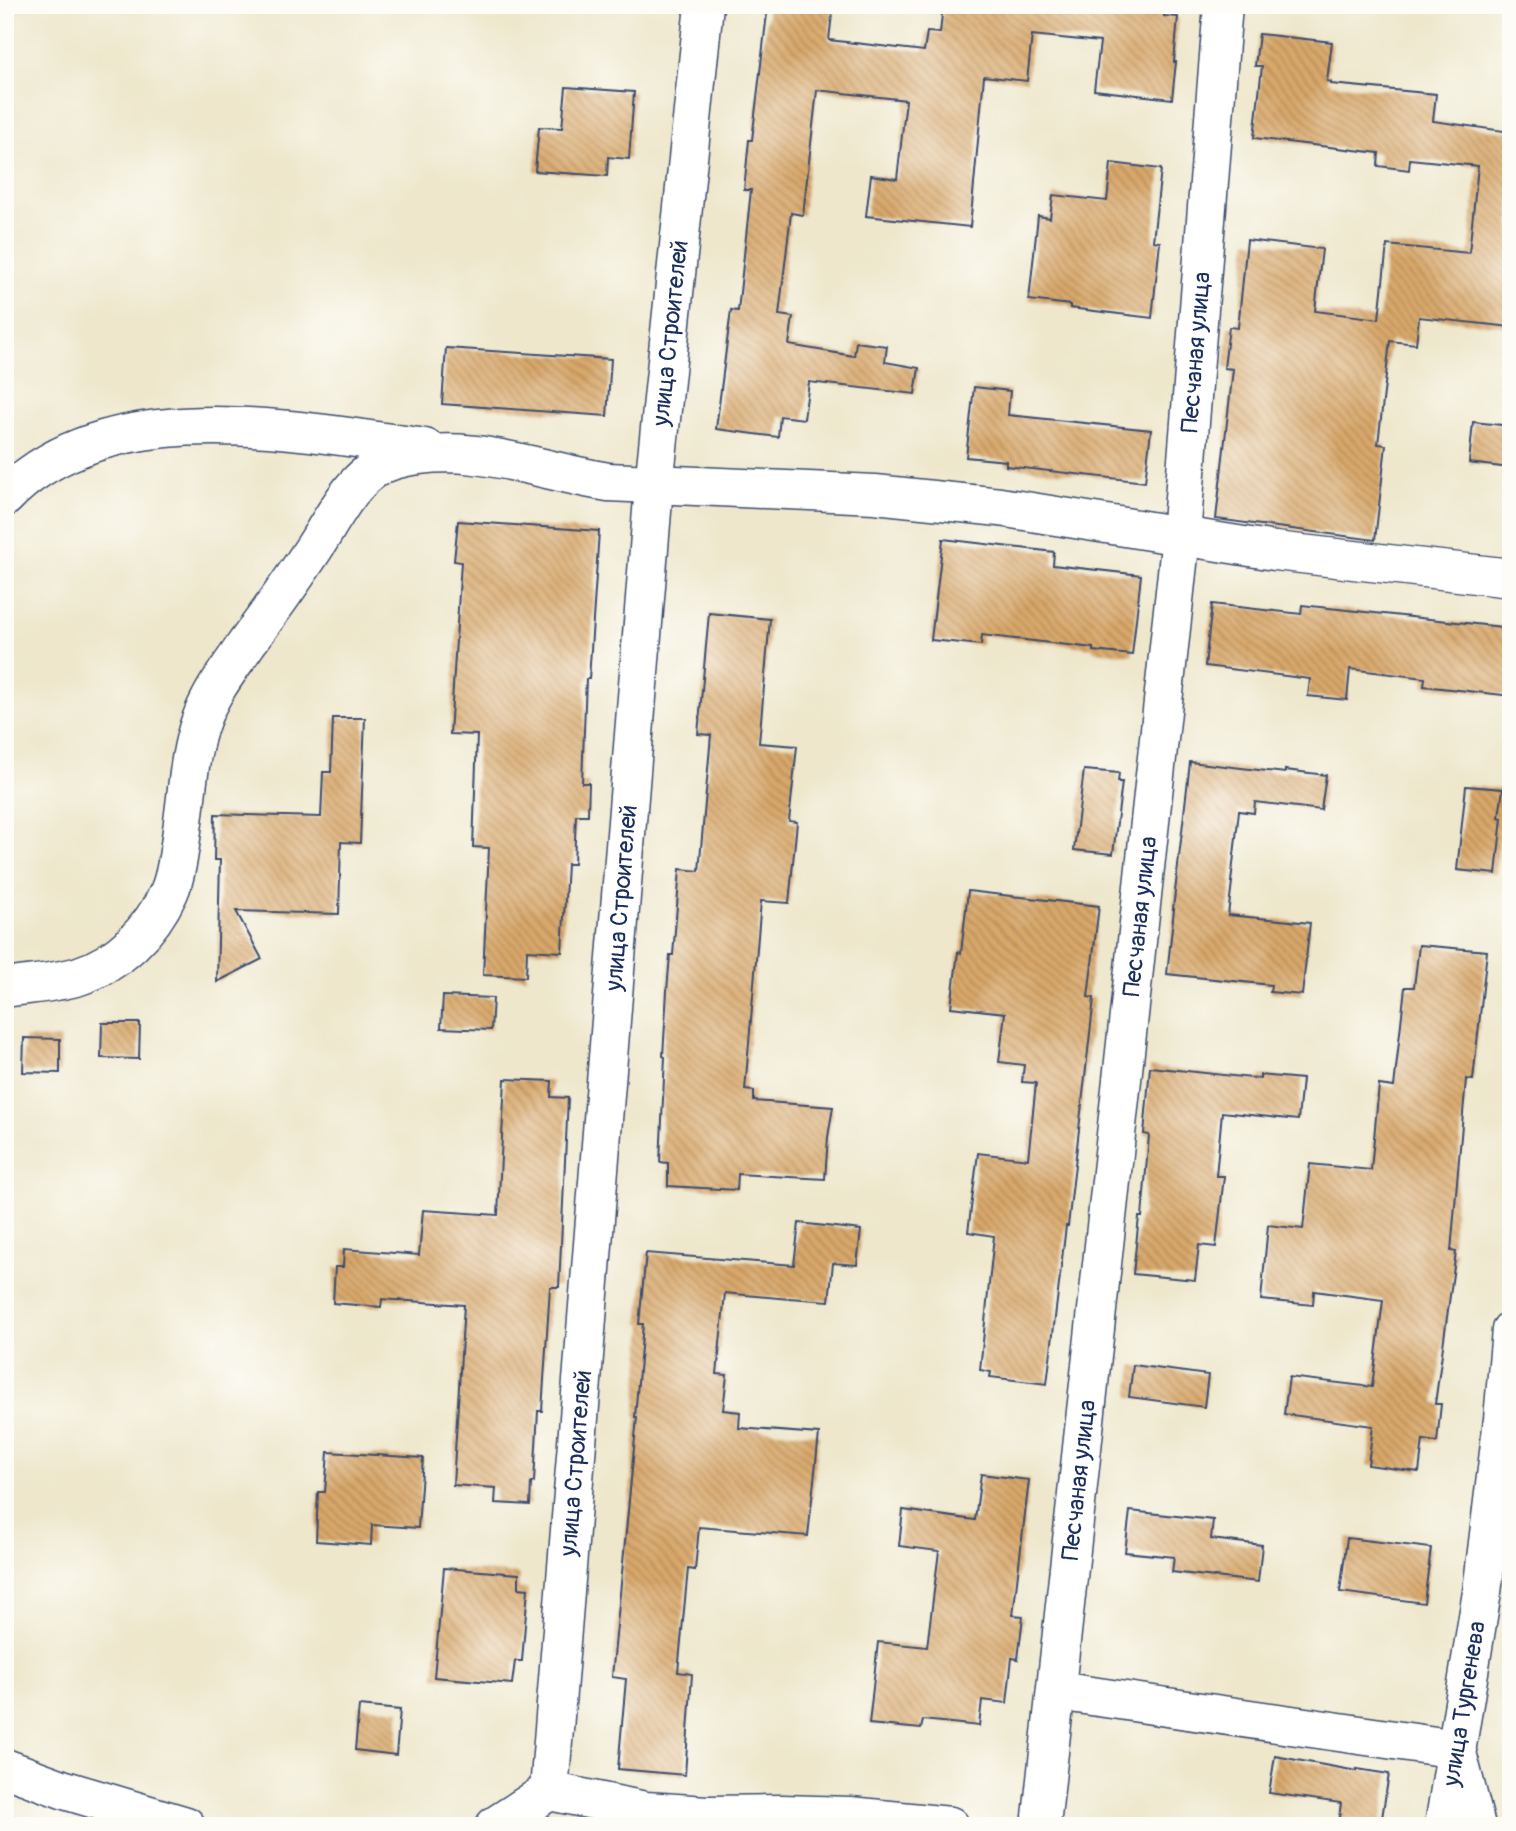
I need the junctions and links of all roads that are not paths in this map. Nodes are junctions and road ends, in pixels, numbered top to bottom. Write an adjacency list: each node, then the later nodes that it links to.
1 (704, 5): 4 (street, улица Строителей)
2 (1223, 5): 6 (street, Песчаная улица)
3 (455, 452): 4 (street); 5 (street); 8 (street)
4 (654, 486): 6 (street); 13 (street, улица Строителей)
5 (5, 496)
6 (1181, 536): 7 (street); 10 (street, Песчаная улица)
7 (1511, 578)
8 (5, 988)
9 (1511, 1330): 11 (street, улица Тургенева)
10 (1056, 1692): 11 (street); 17 (street, Песчаная улица)
11 (1457, 1749): 18 (street, улица Тургенева); 19 (street)
12 (5, 1768): 14 (street)
13 (549, 1791): 15 (street); 16 (street)
14 (186, 1826)
15 (495, 1826)
16 (950, 1826)
17 (1041, 1826)
18 (1444, 1826)
19 (1476, 1826)

